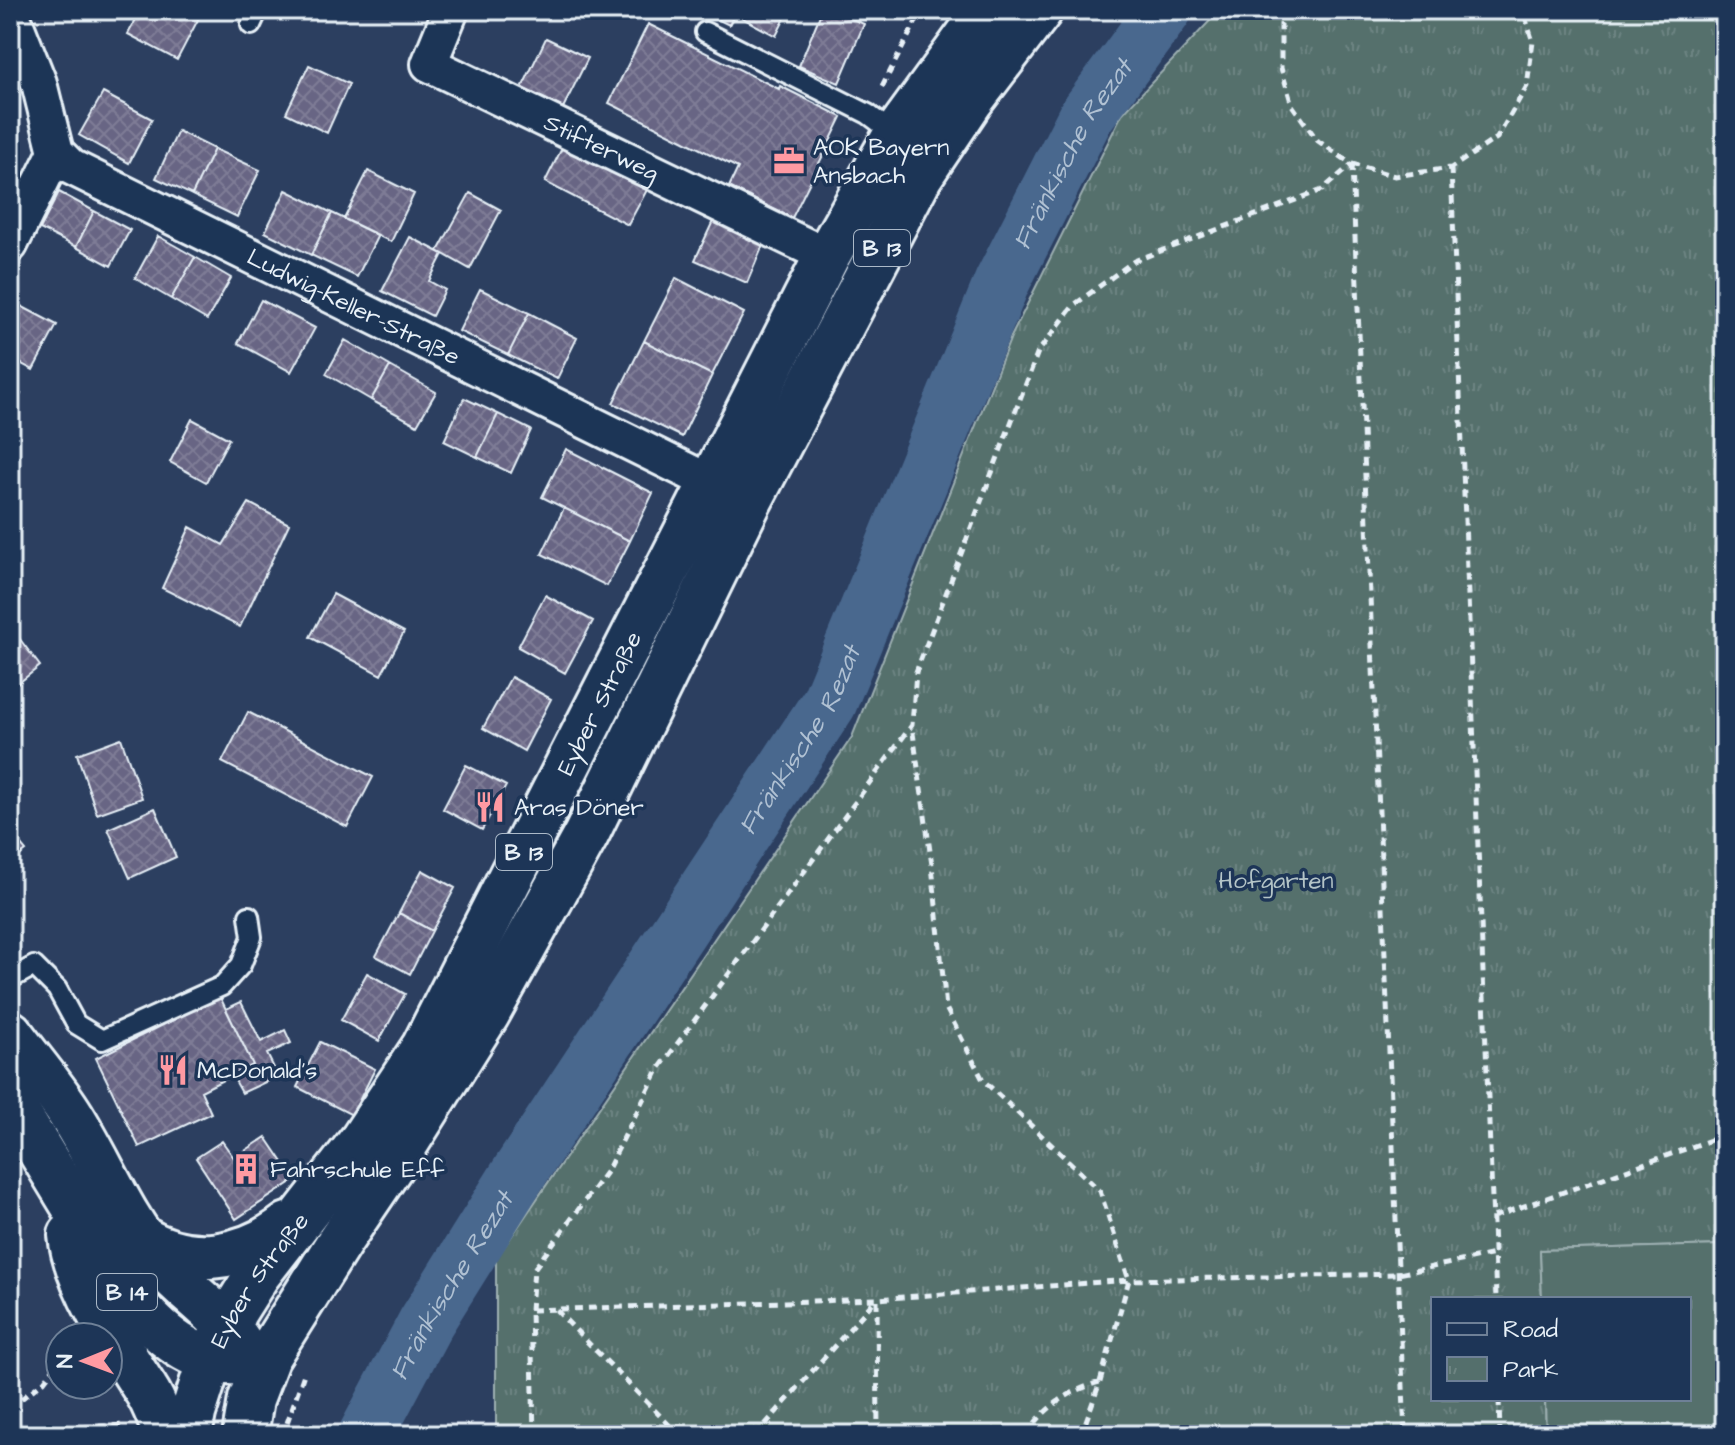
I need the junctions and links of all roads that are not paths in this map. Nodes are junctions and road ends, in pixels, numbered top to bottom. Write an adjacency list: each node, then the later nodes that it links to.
1 (10, 10): 7 (street)
2 (451, 10): 9 (street, Stifterweg)
3 (987, 10): 6 (main road, Eyber Straße / B 13)
4 (1040, 10): 10 (main road, Eyber Straße / B 13)
5 (705, 32): 6 (lane)
6 (896, 135): 9 (main road, Eyber Straße / B 13)
7 (56, 152): 8 (street); 10 (street, Ludwig-Keller-Straße)
8 (10, 245)
9 (827, 256): 10 (main road, Eyber Straße / B 13)
10 (730, 492): 16 (main road, Eyber Straße / B 13); 18 (main road, Eyber Straße / B 13)
11 (249, 916): 12 (lane)
12 (10, 979)
13 (10, 1033): 17 (main road, B 14)
14 (10, 1101): 15 (main road, B 14)
15 (69, 1201): 18 (main road, B 14); 19 (main road, B 14)
16 (312, 1206): 17 (main road, B 13); 18 (main road, Eyber Straße / B 13)
17 (141, 1238): 18 (main road, B 14)
18 (252, 1368): 20 (main road, Eyber Straße / B 13)
19 (148, 1430)
20 (189, 1435)

